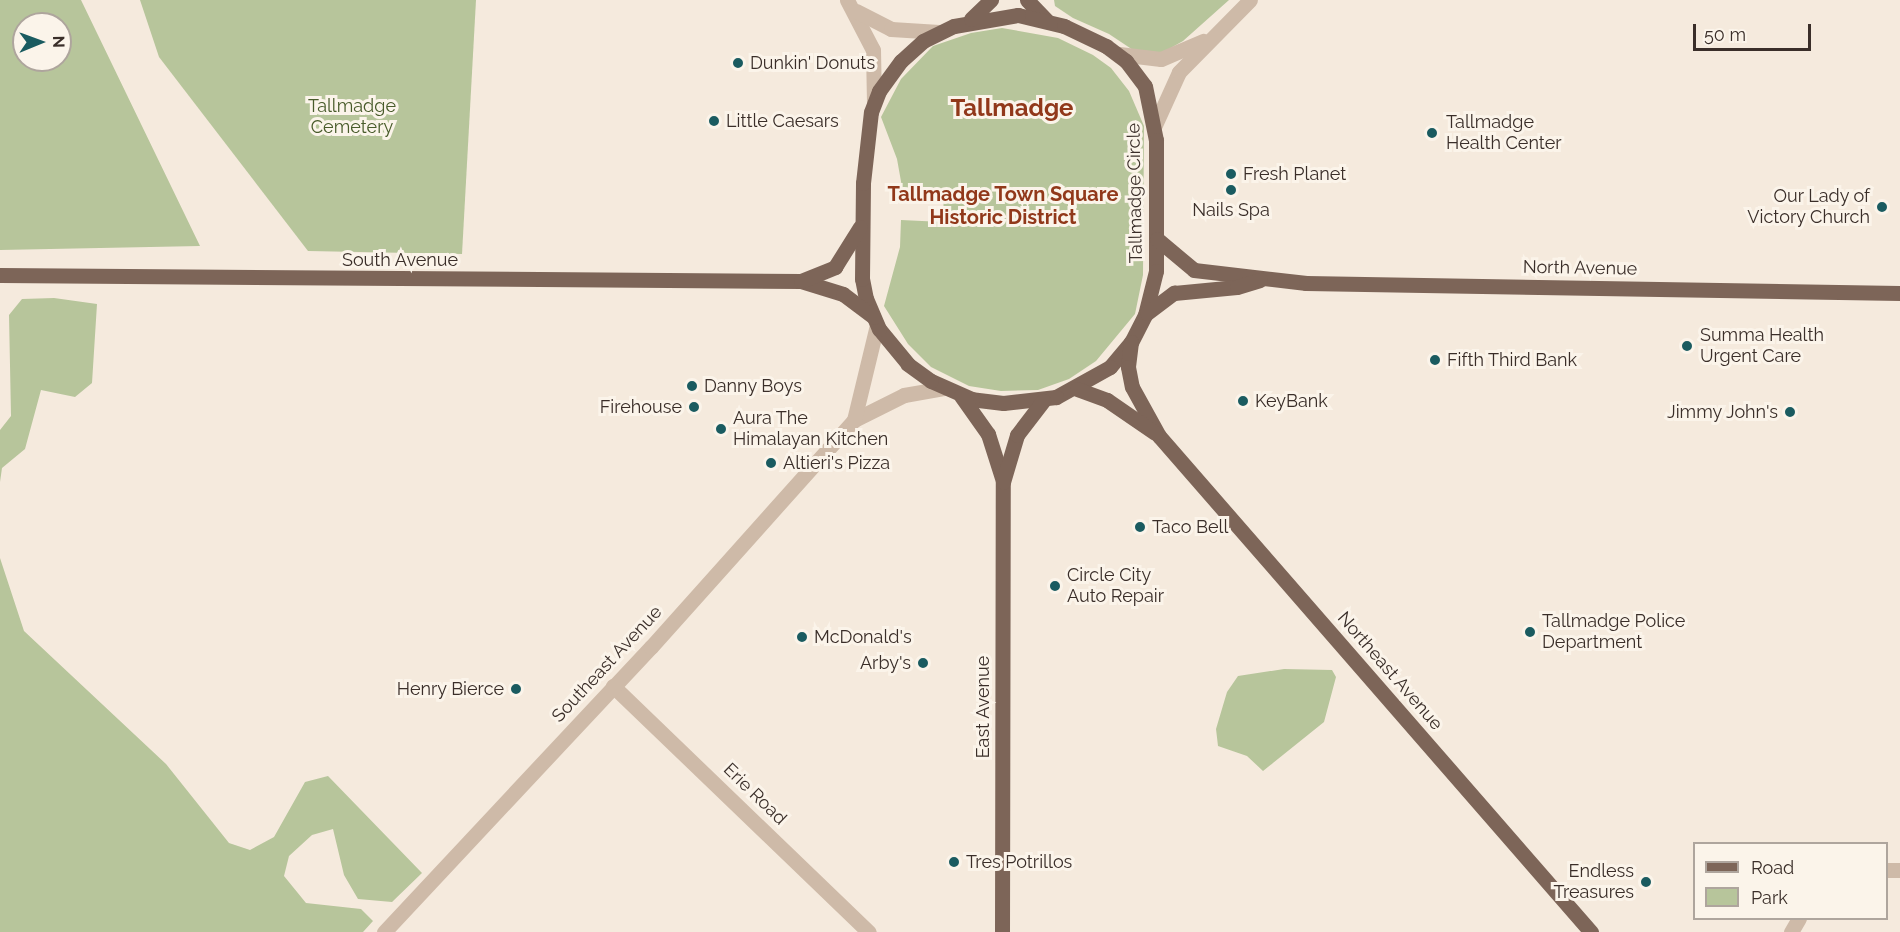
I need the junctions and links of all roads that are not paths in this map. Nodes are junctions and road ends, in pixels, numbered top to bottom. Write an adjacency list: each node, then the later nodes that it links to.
1 (991, 0): 6 (main road)
2 (1027, 0): 5 (main road)
3 (1250, 0): 8 (street)
4 (852, 6): 7 (street); 10 (street)
5 (1046, 20): 6 (main road, Tallmadge Circle); 9 (main road, Tallmadge Circle)
6 (969, 21): 7 (main road, Tallmadge Circle)
7 (939, 32): 10 (main road, Tallmadge Circle)
8 (1211, 37): 9 (street); 11 (street)
9 (1119, 54): 11 (main road, Tallmadge Circle)
10 (874, 102): 12 (main road, Tallmadge Circle)
11 (1155, 125): 13 (main road, Tallmadge Circle)
12 (862, 225): 16 (main road, South Avenue); 19 (main road, Tallmadge Circle)
13 (1157, 239): 15 (main road, North Avenue); 18 (main road, Tallmadge Circle)
14 (0, 275): 16 (main road, South Avenue)
15 (1260, 279): 17 (main road, North Avenue); 18 (main road, North Avenue)
16 (801, 281): 19 (main road, South Avenue)
17 (1900, 293)
18 (1144, 315): 20 (main road, Tallmadge Circle)
19 (875, 321): 21 (main road, Tallmadge Circle); 25 (street, Southeast Avenue)
20 (1131, 342): 22 (main road, Tallmadge Circle); 26 (main road, Northeast Avenue)
21 (943, 388): 23 (main road, Tallmadge Circle); 25 (street, Southeast Avenue)
22 (1077, 389): 24 (main road, Tallmadge Circle); 26 (main road, Northeast Avenue)
23 (961, 396): 24 (main road, Tallmadge Circle); 27 (main road, East Avenue)
24 (1043, 401): 27 (main road, East Avenue)
25 (854, 420): 28 (street, Southeast Avenue)
26 (1159, 436): 32 (main road, Northeast Avenue)
27 (1003, 482): 31 (main road, East Avenue)
28 (613, 686): 29 (street, Southeast Avenue); 30 (street, Erie Road)
29 (384, 932)
30 (869, 932)
31 (1002, 932)
32 (1591, 932)

